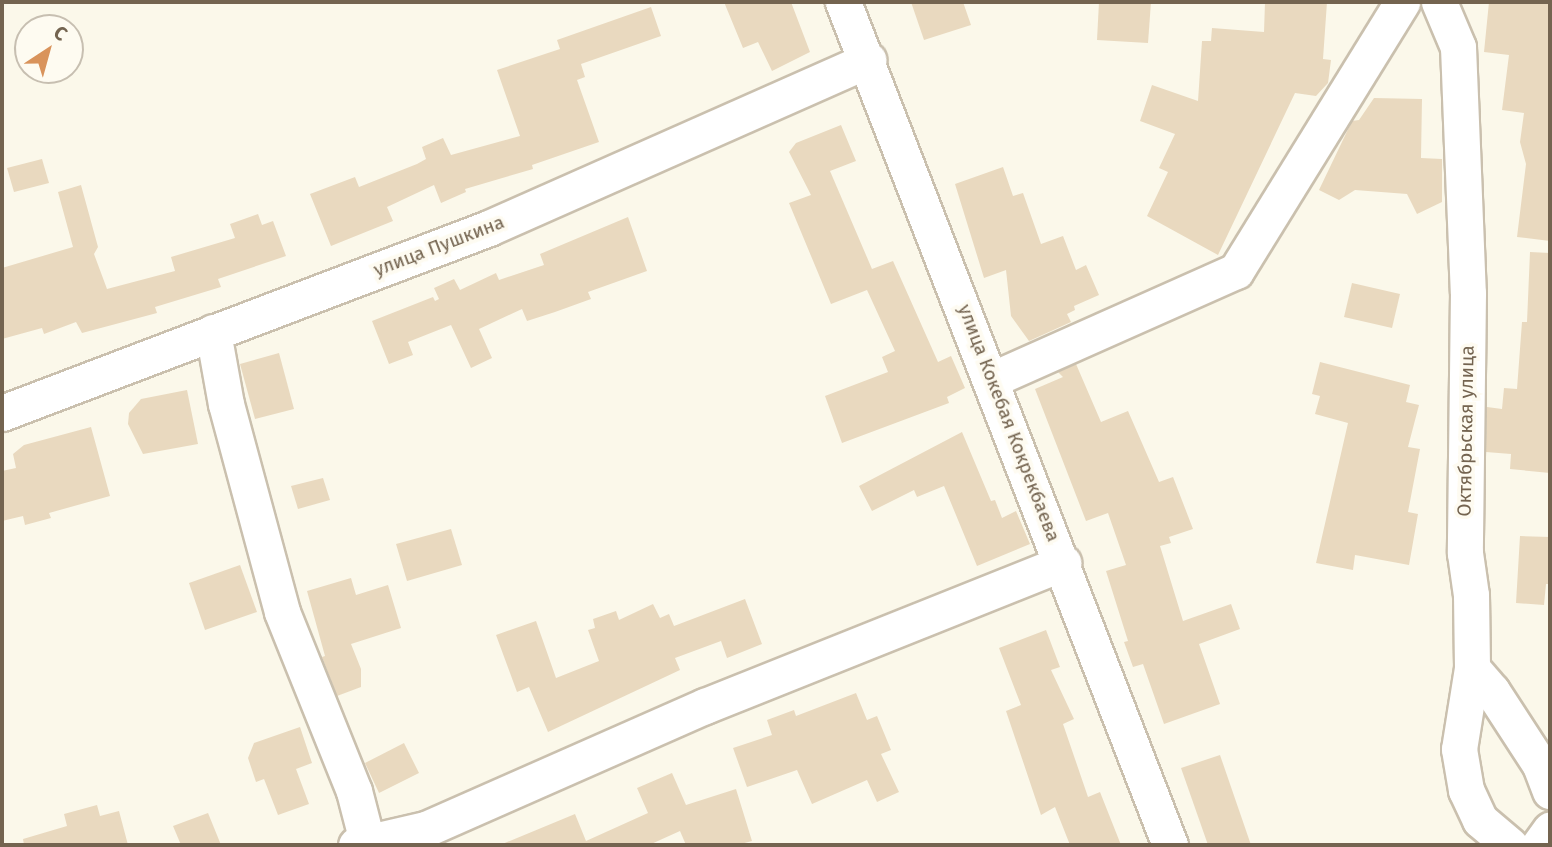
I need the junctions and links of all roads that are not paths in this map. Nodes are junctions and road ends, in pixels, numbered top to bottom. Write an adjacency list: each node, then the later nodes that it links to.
1 (843, 2): 4 (street, улица Кокебая Кокрекбаева)
2 (1402, 2): 6 (street)
3 (1439, 2): 9 (street, Октябрьская улица)
4 (868, 60): 5 (street, улица Пушкина); 6 (street, улица Кокебая Кокрекбаева)
5 (213, 332): 7 (street, улица Пушкина); 12 (street)
6 (993, 379): 8 (street, улица Кокебая Кокрекбаева)
7 (2, 413)
8 (1063, 562): 12 (street); 13 (street, улица Кокебая Кокрекбаева)
9 (1472, 668): 10 (street); 14 (street, Октябрьская улица)
10 (1550, 791)
11 (1550, 830): 15 (street)
12 (363, 844)
13 (1170, 845)
14 (1510, 845)
15 (1539, 845)

